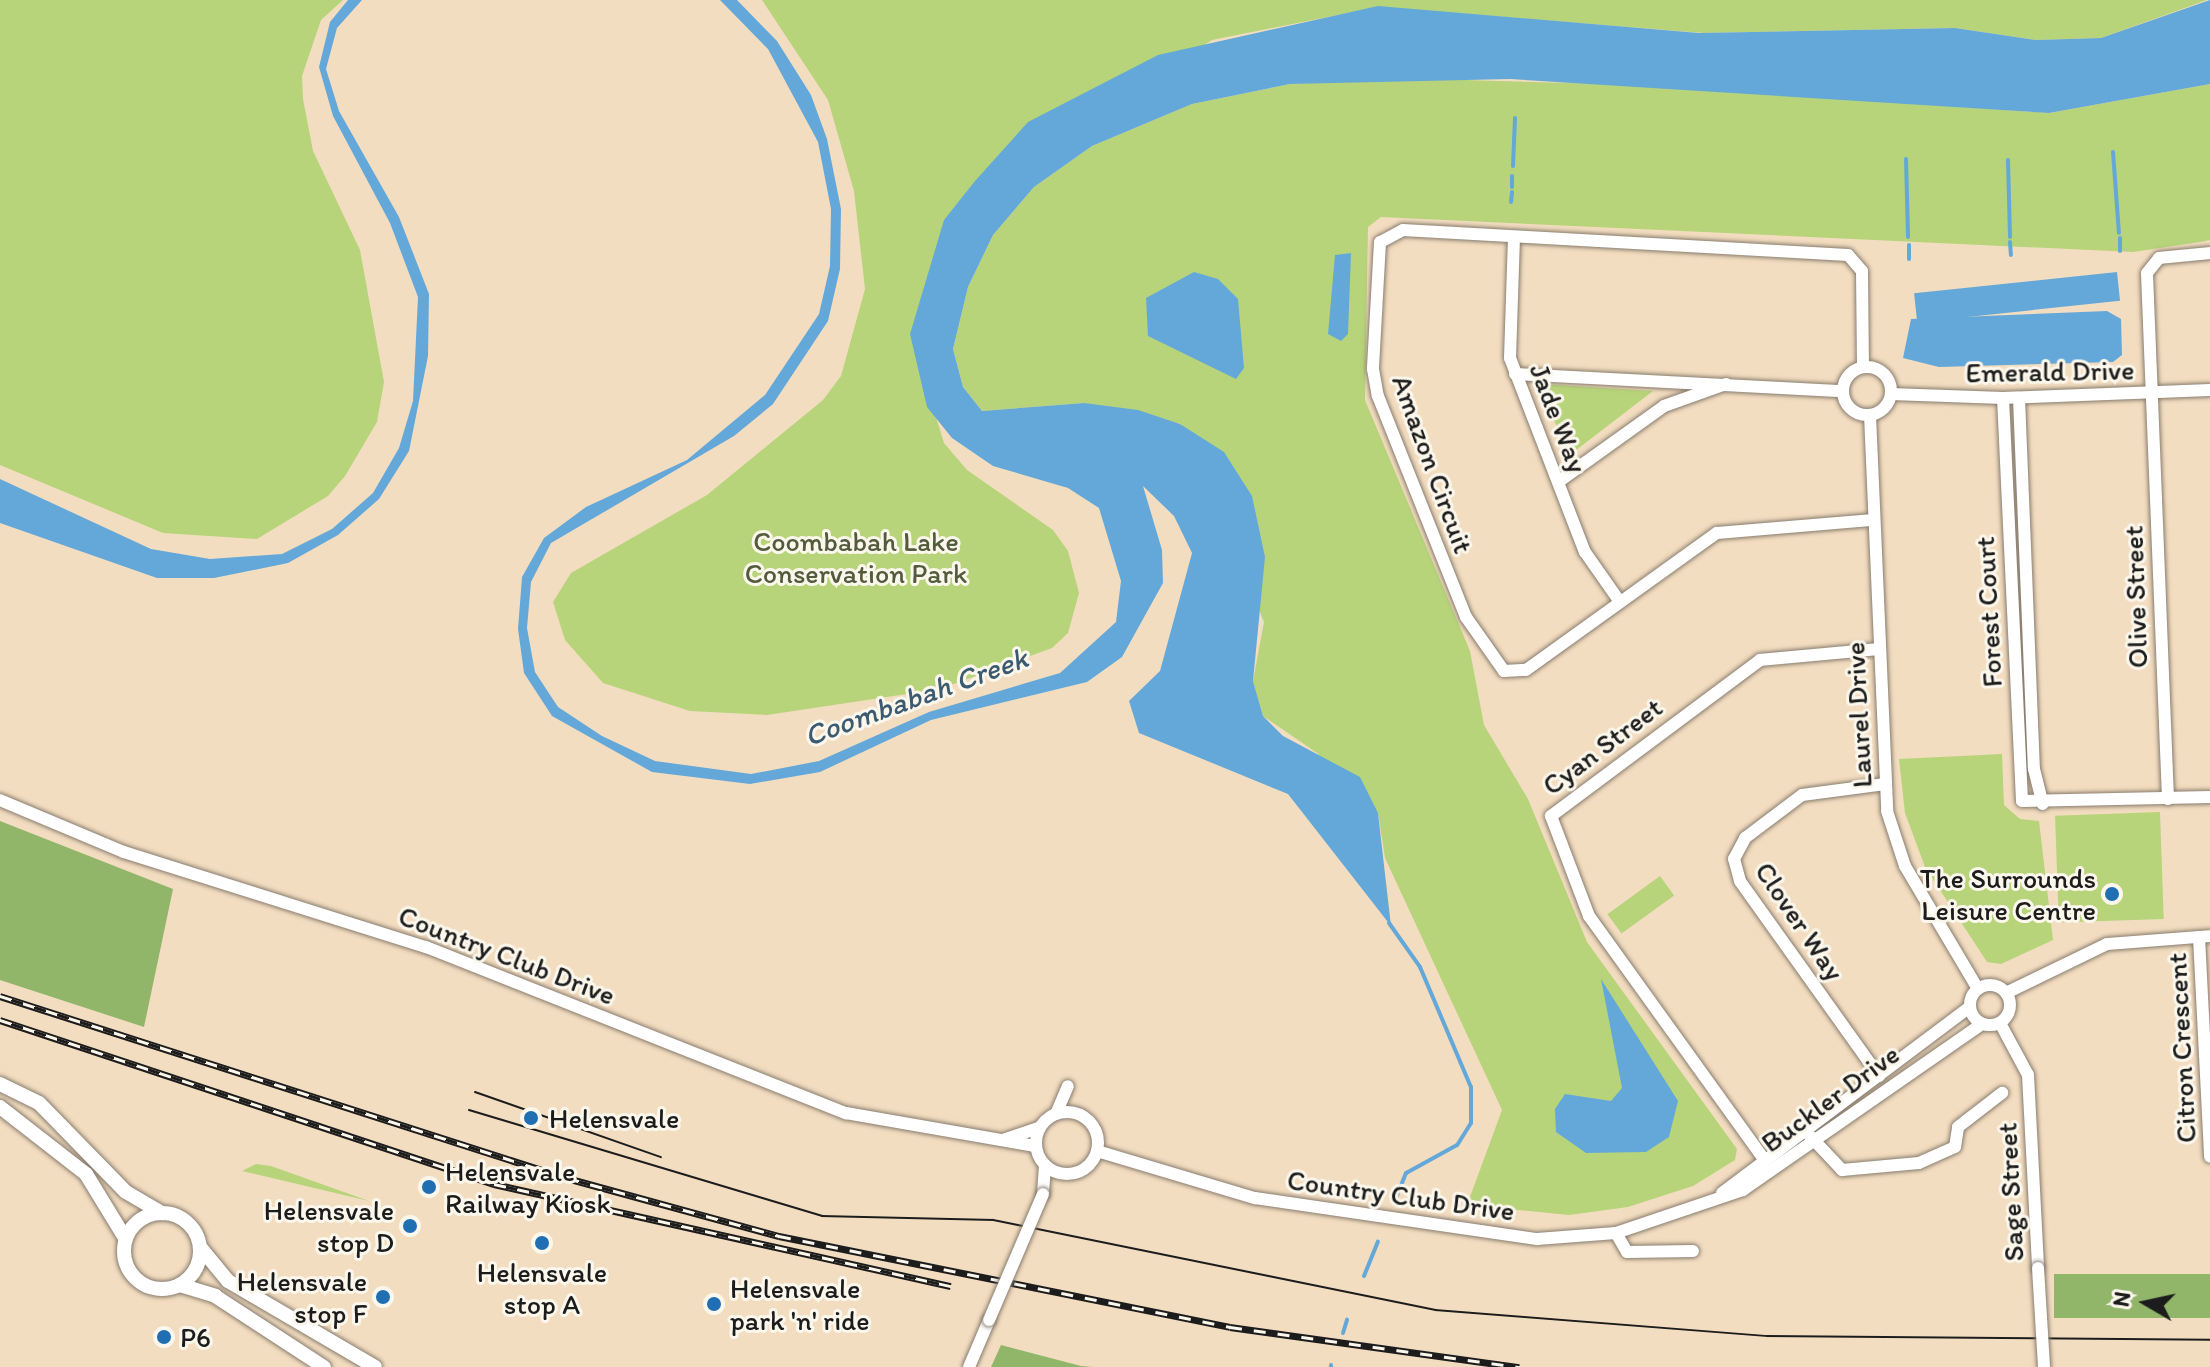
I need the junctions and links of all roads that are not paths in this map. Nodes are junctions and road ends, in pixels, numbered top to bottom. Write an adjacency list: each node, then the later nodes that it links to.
1 (1514, 237): 3 (street, Amazon Circuit); 4 (street, Jade Way); 15 (street, Amazon Circuit)
2 (2210, 253): 8 (street, Olive Street)
3 (1863, 367): 7 (street); 9 (street)
4 (1515, 374): 5 (street); 13 (street, Jade Way)
5 (1726, 384): 7 (street); 13 (street)
6 (2210, 390): 8 (street, Emerald Drive)
7 (1843, 391): 12 (street)
8 (2151, 392): 11 (street, Emerald Drive); 19 (street, Olive Street)
9 (1891, 394): 10 (street, Emerald Drive); 12 (street)
10 (2003, 398): 11 (street, Emerald Drive); 21 (street, Forest Court)
11 (2019, 398): 21 (street, Forest Court)
12 (1870, 415): 14 (street, Laurel Drive)
13 (1558, 482): 15 (street, Jade Way)
14 (1873, 520): 15 (street, Amazon Circuit); 16 (street, Laurel Drive)
15 (1620, 602)
16 (1878, 649): 17 (street, Laurel Drive); 41 (street, Cyan Street)
17 (1885, 784): 23 (street, Laurel Drive); 28 (street, Clover Way)
18 (2210, 797): 19 (street)
19 (2168, 799): 21 (street)
20 (0, 800): 37 (street, Country Club Drive)
21 (2043, 804)
22 (2205, 936): 24 (street); 40 (street, Citron Crescent)
23 (1978, 989): 24 (street); 25 (street)
24 (2006, 993): 26 (street)
25 (1970, 1007): 27 (street); 28 (street, Buckler Drive)
26 (2000, 1023): 27 (street); 55 (street, Sage Street, bridge)
27 (1982, 1024): 36 (street, Buckler Drive)
28 (1879, 1076): 35 (street, Buckler Drive)
29 (0, 1084): 46 (street)
30 (2002, 1093): 36 (street)
31 (0, 1107): 48 (street)
32 (1072, 1113): 33 (street); 33 (street, Country Club Drive); 39 (street)
33 (1056, 1114): 34 (street, Country Club Drive)
34 (1040, 1127): 37 (street, Country Club Drive); 38 (street)
35 (1805, 1128): 36 (street); 41 (street, Buckler Drive)
36 (1813, 1140): 45 (street, Buckler Drive)
37 (1000, 1141): 38 (street, Country Club Drive)
38 (1035, 1146): 42 (street)
39 (1097, 1151): 43 (street); 47 (street, Country Club Drive)
40 (2210, 1157)
41 (1763, 1158): 45 (street, Buckler Drive)
42 (1045, 1165): 43 (street); 44 (street)
43 (1058, 1173): 44 (street)
44 (1043, 1194): 54 (street, bridge)
45 (1702, 1205): 47 (street, Buckler Drive)
46 (162, 1213): 48 (street); 49 (street)
47 (1616, 1233): 50 (street)
48 (125, 1238): 51 (street)
49 (200, 1247): 51 (street); 52 (street)
50 (1693, 1251)
51 (180, 1285): 53 (street)
52 (368, 1366)
53 (324, 1367)
54 (969, 1367)
55 (2044, 1367)

